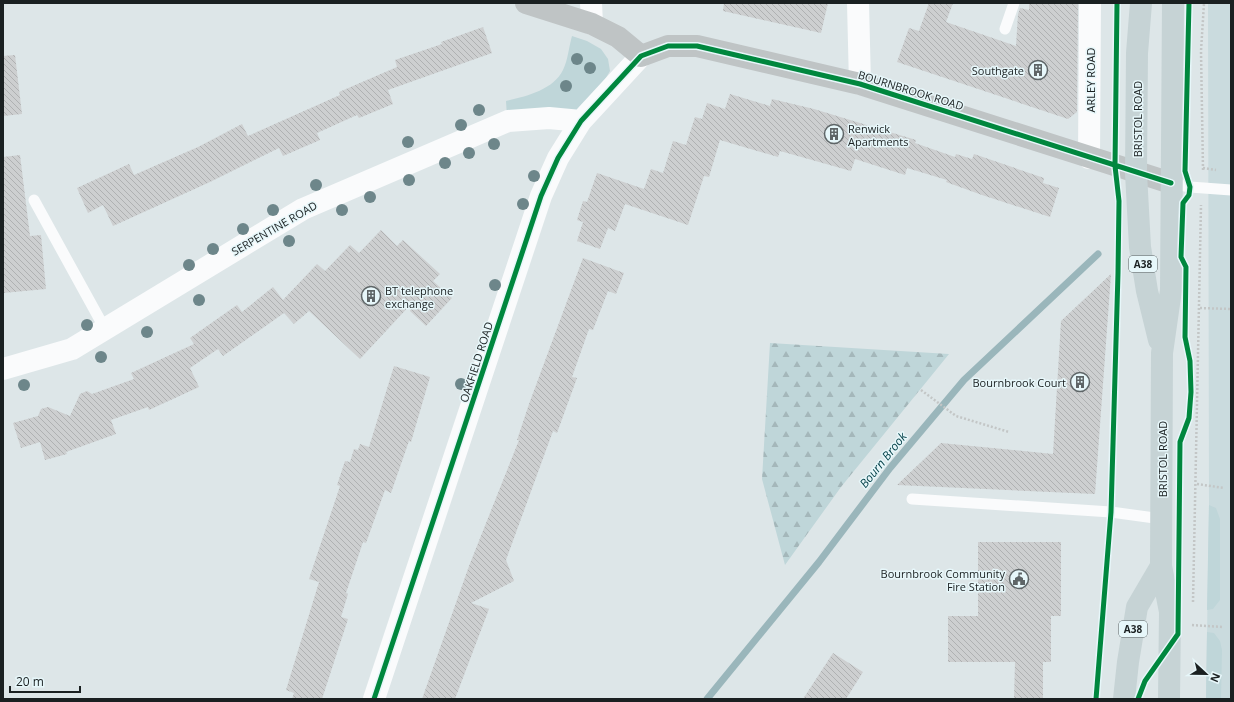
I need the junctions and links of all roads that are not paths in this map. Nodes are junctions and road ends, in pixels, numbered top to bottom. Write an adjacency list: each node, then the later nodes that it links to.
1 (526, 3): 7 (street)
2 (858, 3): 10 (street)
3 (1014, 3): 8 (lane)
4 (1090, 3): 12 (street, ARLEY ROAD)
5 (1141, 3): 13 (highway, BRISTOL ROAD / A38)
6 (1172, 3): 14 (highway, BRISTOL ROAD / A38)
7 (592, 14): 9 (street)
8 (1005, 29)
9 (641, 56): 10 (street, BOURNBROOK ROAD); 11 (street, OAKFIELD ROAD)
10 (860, 84): 12 (street, BOURNBROOK ROAD)
11 (581, 121): 17 (street, SERPENTINE ROAD); 23 (street, OAKFIELD ROAD)
12 (1089, 158): 13 (street, BOURNBROOK ROAD)
13 (1136, 173): 14 (street, BOURNBROOK ROAD); 18 (highway, BRISTOL ROAD / A38)
14 (1171, 183): 15 (lane); 18 (highway, BRISTOL ROAD / A38)
15 (1231, 190)
16 (34, 200): 17 (lane)
17 (105, 329): 19 (street, SERPENTINE ROAD)
18 (1162, 353): 21 (highway, BRISTOL ROAD / A38)
19 (3, 370)
20 (912, 499): 21 (lane)
21 (1162, 519): 22 (highway, BRISTOL ROAD / A38)
22 (1161, 566): 24 (highway, BRISTOL ROAD / A38); 25 (highway, BRISTOL ROAD / A38)
23 (374, 699)
24 (1124, 699)
25 (1169, 699)

